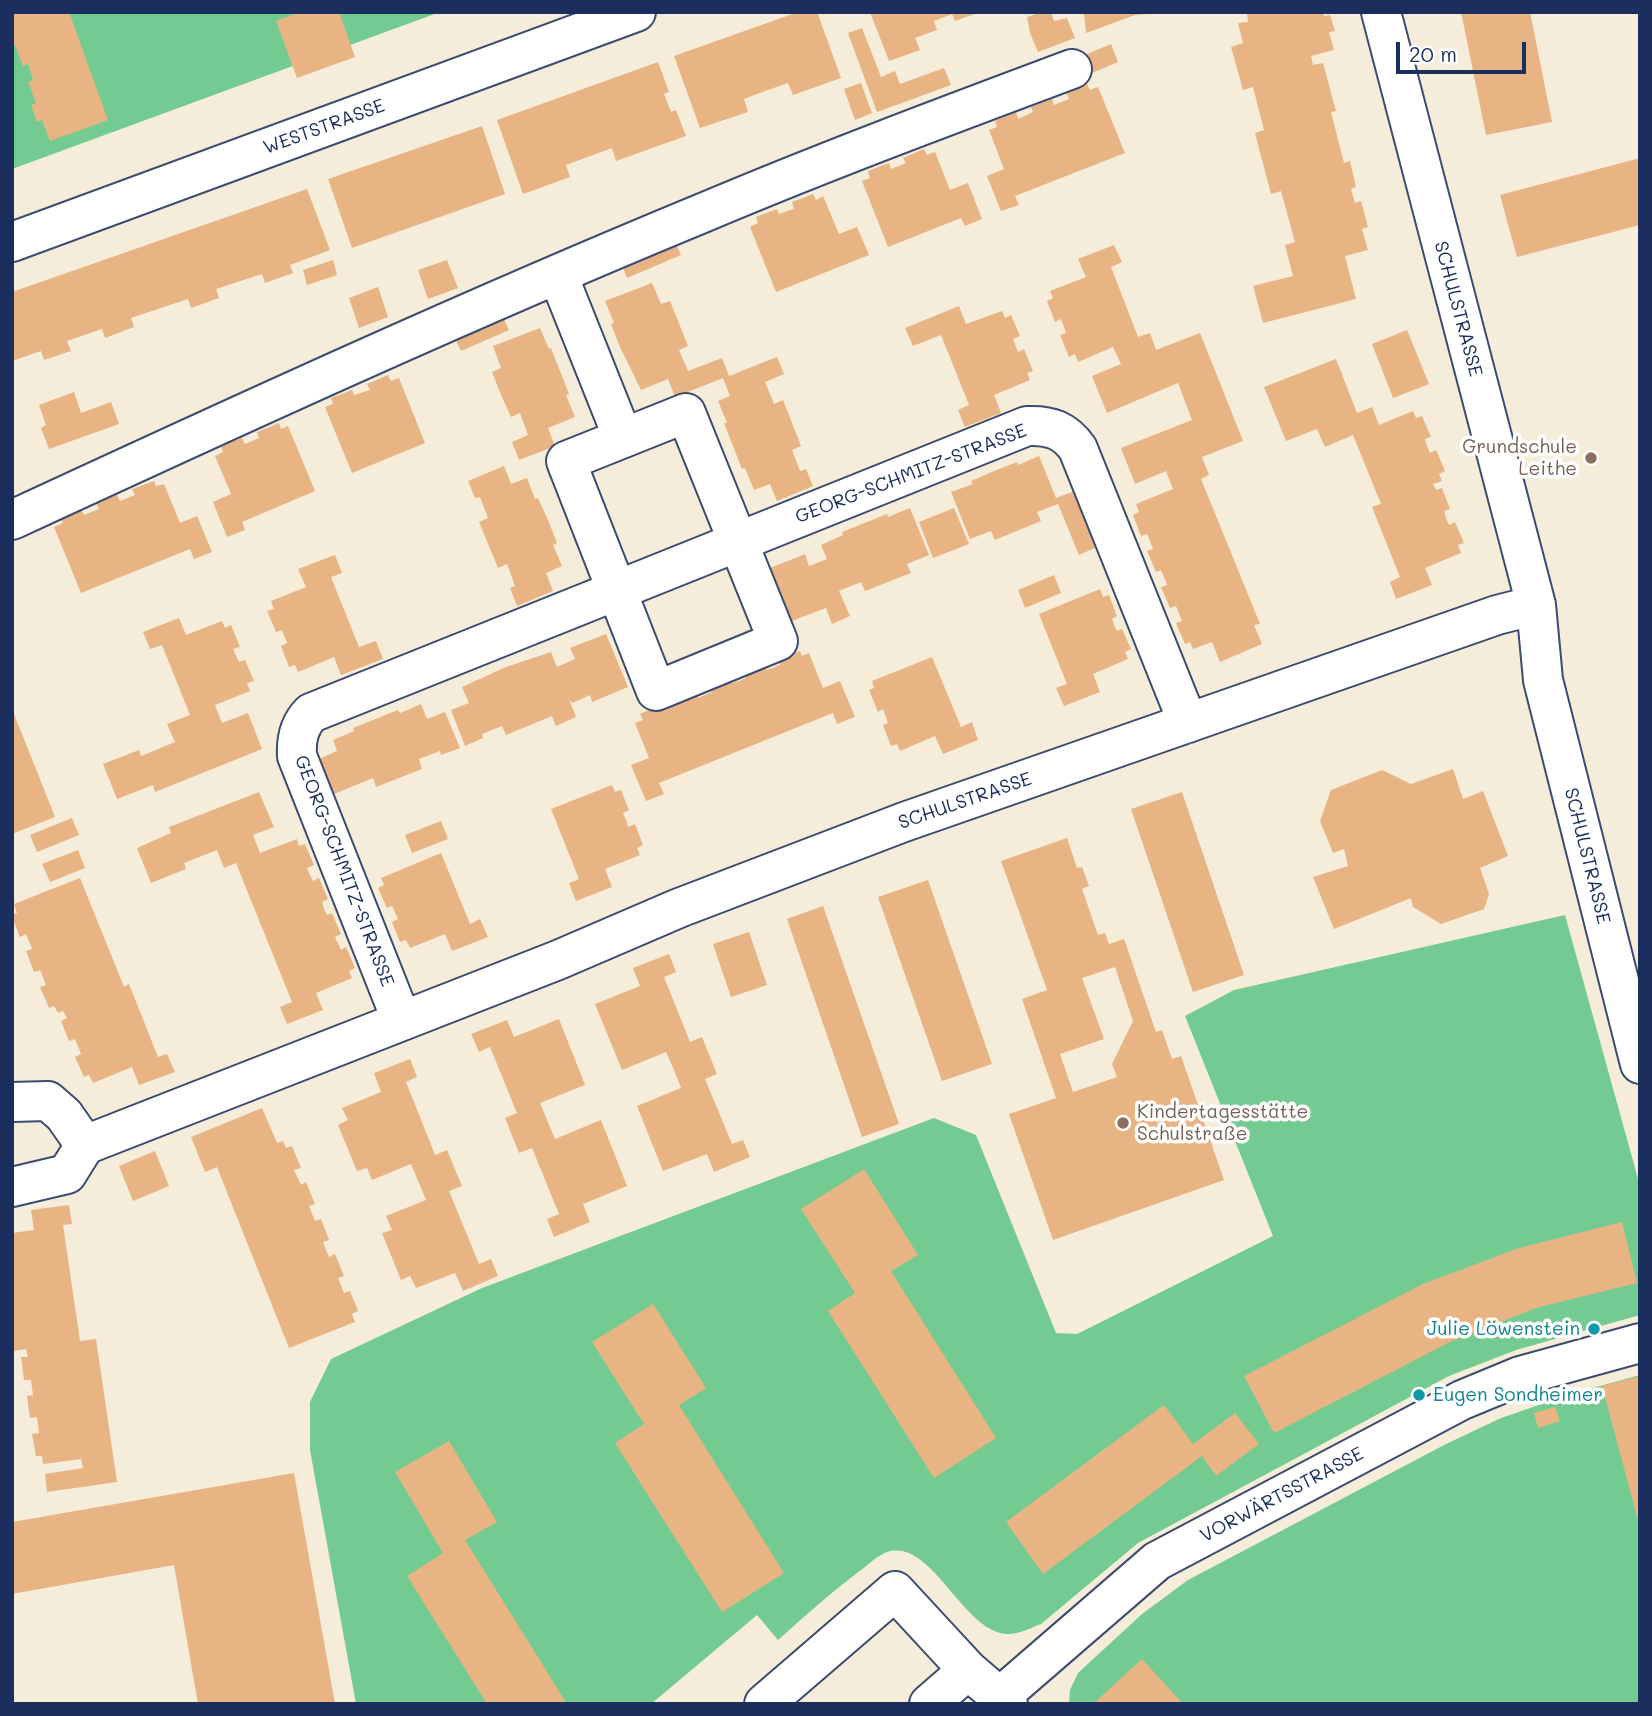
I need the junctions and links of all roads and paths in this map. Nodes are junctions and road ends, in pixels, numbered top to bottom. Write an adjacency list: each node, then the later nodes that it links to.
1 (636, 12): 4 (street, WESTSTRASSE)
2 (1381, 12): 10 (street, SCHULSTRASSE)
3 (1072, 69): 5 (street)
4 (12, 242)
5 (558, 275): 6 (street); 7 (street)
6 (623, 438): 8 (street); 9 (street)
7 (12, 520)
8 (737, 542): 9 (street, GEORG-SCHMITZ-STRASSE); 9 (street); 11 (street, GEORG-SCHMITZ-STRASSE)
9 (615, 591): 12 (street, GEORG-SCHMITZ-STRASSE)
10 (1536, 605): 11 (street, SCHULSTRASSE); 13 (street, SCHULSTRASSE)
11 (1188, 723): 12 (street, SCHULSTRASSE)
12 (401, 1019): 15 (street)
13 (1640, 1064)
14 (12, 1102): 15 (street)
15 (85, 1145): 16 (street)
16 (12, 1187)
17 (1640, 1343): 19 (street, VORWÄRTSSTRASSE)
18 (968, 1670): 19 (street, VORWÄRTSSTRASSE); 20 (street, VORWÄRTSSTRASSE); 21 (street)
19 (1005, 1700)
20 (764, 1704)
21 (929, 1704)

